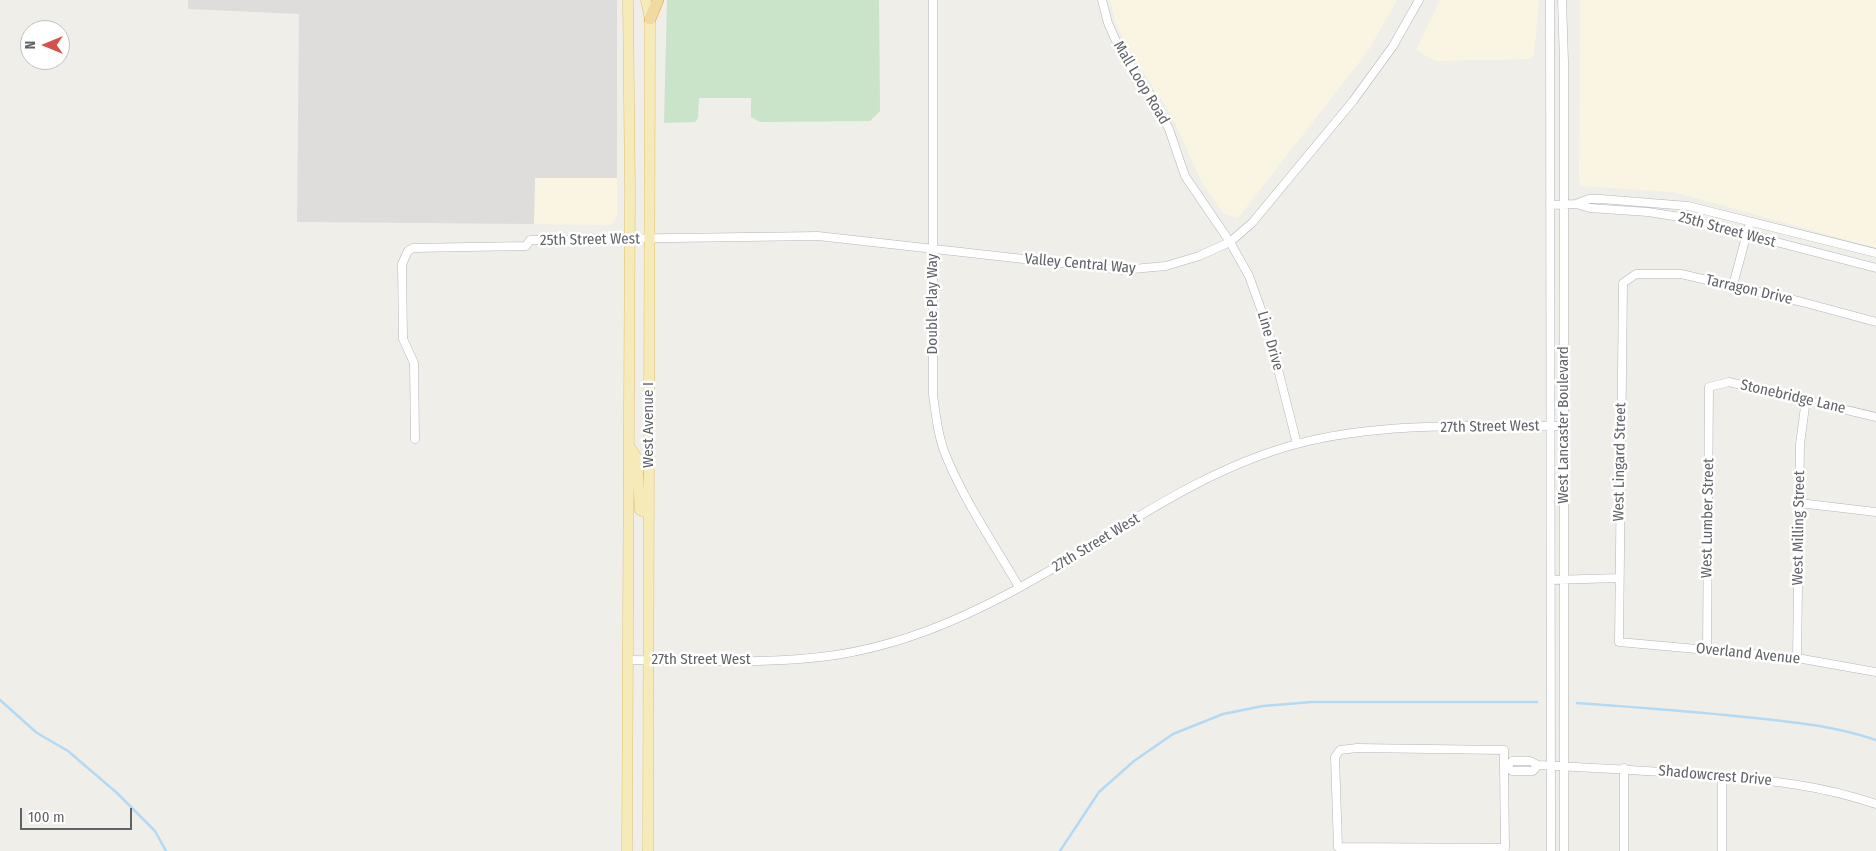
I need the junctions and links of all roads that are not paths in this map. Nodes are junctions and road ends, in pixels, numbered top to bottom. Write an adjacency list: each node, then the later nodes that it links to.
1 (628, 0): 15 (main road, West Avenue I)
2 (646, 0): 9 (main road, West Avenue I)
3 (658, 0): 9 (highway)
4 (933, 0): 18 (street, Double Play Way)
5 (1102, 0): 17 (street, Mall Loop Road)
6 (1419, 0): 17 (street, Valley Central Way)
7 (1550, 0): 12 (street, West Lancaster Boulevard)
8 (1562, 0): 10 (street, West Lancaster Boulevard)
9 (650, 19): 16 (main road, West Avenue I)
10 (1563, 204): 11 (street, 25th Street West); 12 (street, 25th Street West); 28 (street, West Lancaster Boulevard)
11 (1576, 204): 13 (street, 25th Street West); 14 (street, 25th Street West)
12 (1550, 205): 27 (street, West Lancaster Boulevard)
13 (1750, 222): 14 (street); 19 (street, 25th Street West)
14 (1746, 235): 20 (street, 25th Street West); 22 (street)
15 (630, 239): 16 (street, 25th Street West); 29 (street, 25th Street West); 31 (main road, West Avenue I)
16 (649, 239): 18 (street, Valley Central Way); 34 (main road, West Avenue I)
17 (1230, 242): 18 (street, Valley Central Way); 30 (street, Line Drive)
18 (933, 248): 38 (street, Double Play Way)
19 (1876, 254)
20 (1876, 268)
21 (1623, 283): 22 (street, Tarragon Drive); 35 (street, West Lingard Street)
22 (1733, 285): 23 (street, Tarragon Drive)
23 (1876, 322)
24 (1710, 387): 25 (street, Stonebridge Lane); 40 (street, West Lumber Street)
25 (1806, 399): 26 (street, Stonebridge Lane); 32 (street, West Milling Street)
26 (1876, 417)
27 (1550, 426): 28 (street, 27th Street West); 30 (street, 27th Street West); 36 (street, West Lancaster Boulevard)
28 (1564, 426): 37 (street, West Lancaster Boulevard)
29 (414, 439)
30 (1297, 444): 38 (street, 27th Street West)
31 (629, 445): 34 (main road); 42 (main road, West Avenue I)
32 (1799, 503): 33 (street); 41 (street, West Milling Street)
33 (1876, 512)
34 (649, 514): 43 (main road, West Avenue I)
35 (1619, 578): 37 (street); 39 (street, West Lingard Street)
36 (1551, 580): 37 (street); 45 (street, West Lancaster Boulevard)
37 (1564, 580): 46 (street, West Lancaster Boulevard)
38 (1019, 587): 43 (street, 27th Street West)
39 (1619, 642): 40 (street, Overland Avenue)
40 (1707, 649): 41 (street, Overland Avenue)
41 (1798, 658): 44 (street, Overland Avenue)
42 (628, 660): 43 (street, 27th Street West); 51 (main road, West Avenue I)
43 (648, 660): 52 (main road, West Avenue I)
44 (1876, 672)
45 (1551, 766): 46 (street, Shadowcrest Drive); 47 (street, Shadowcrest Drive); 53 (street, West Lancaster Boulevard)
46 (1564, 766): 48 (street, Shadowcrest Drive); 54 (street, West Lancaster Boulevard)
47 (1506, 767): 47 (street)
48 (1624, 768): 49 (street, Shadowcrest Drive); 55 (street)
49 (1722, 776): 50 (street, Shadowcrest Drive); 56 (street)
50 (1876, 804)
51 (627, 851)
52 (648, 851)
53 (1551, 851)
54 (1564, 851)
55 (1624, 851)
56 (1722, 851)

